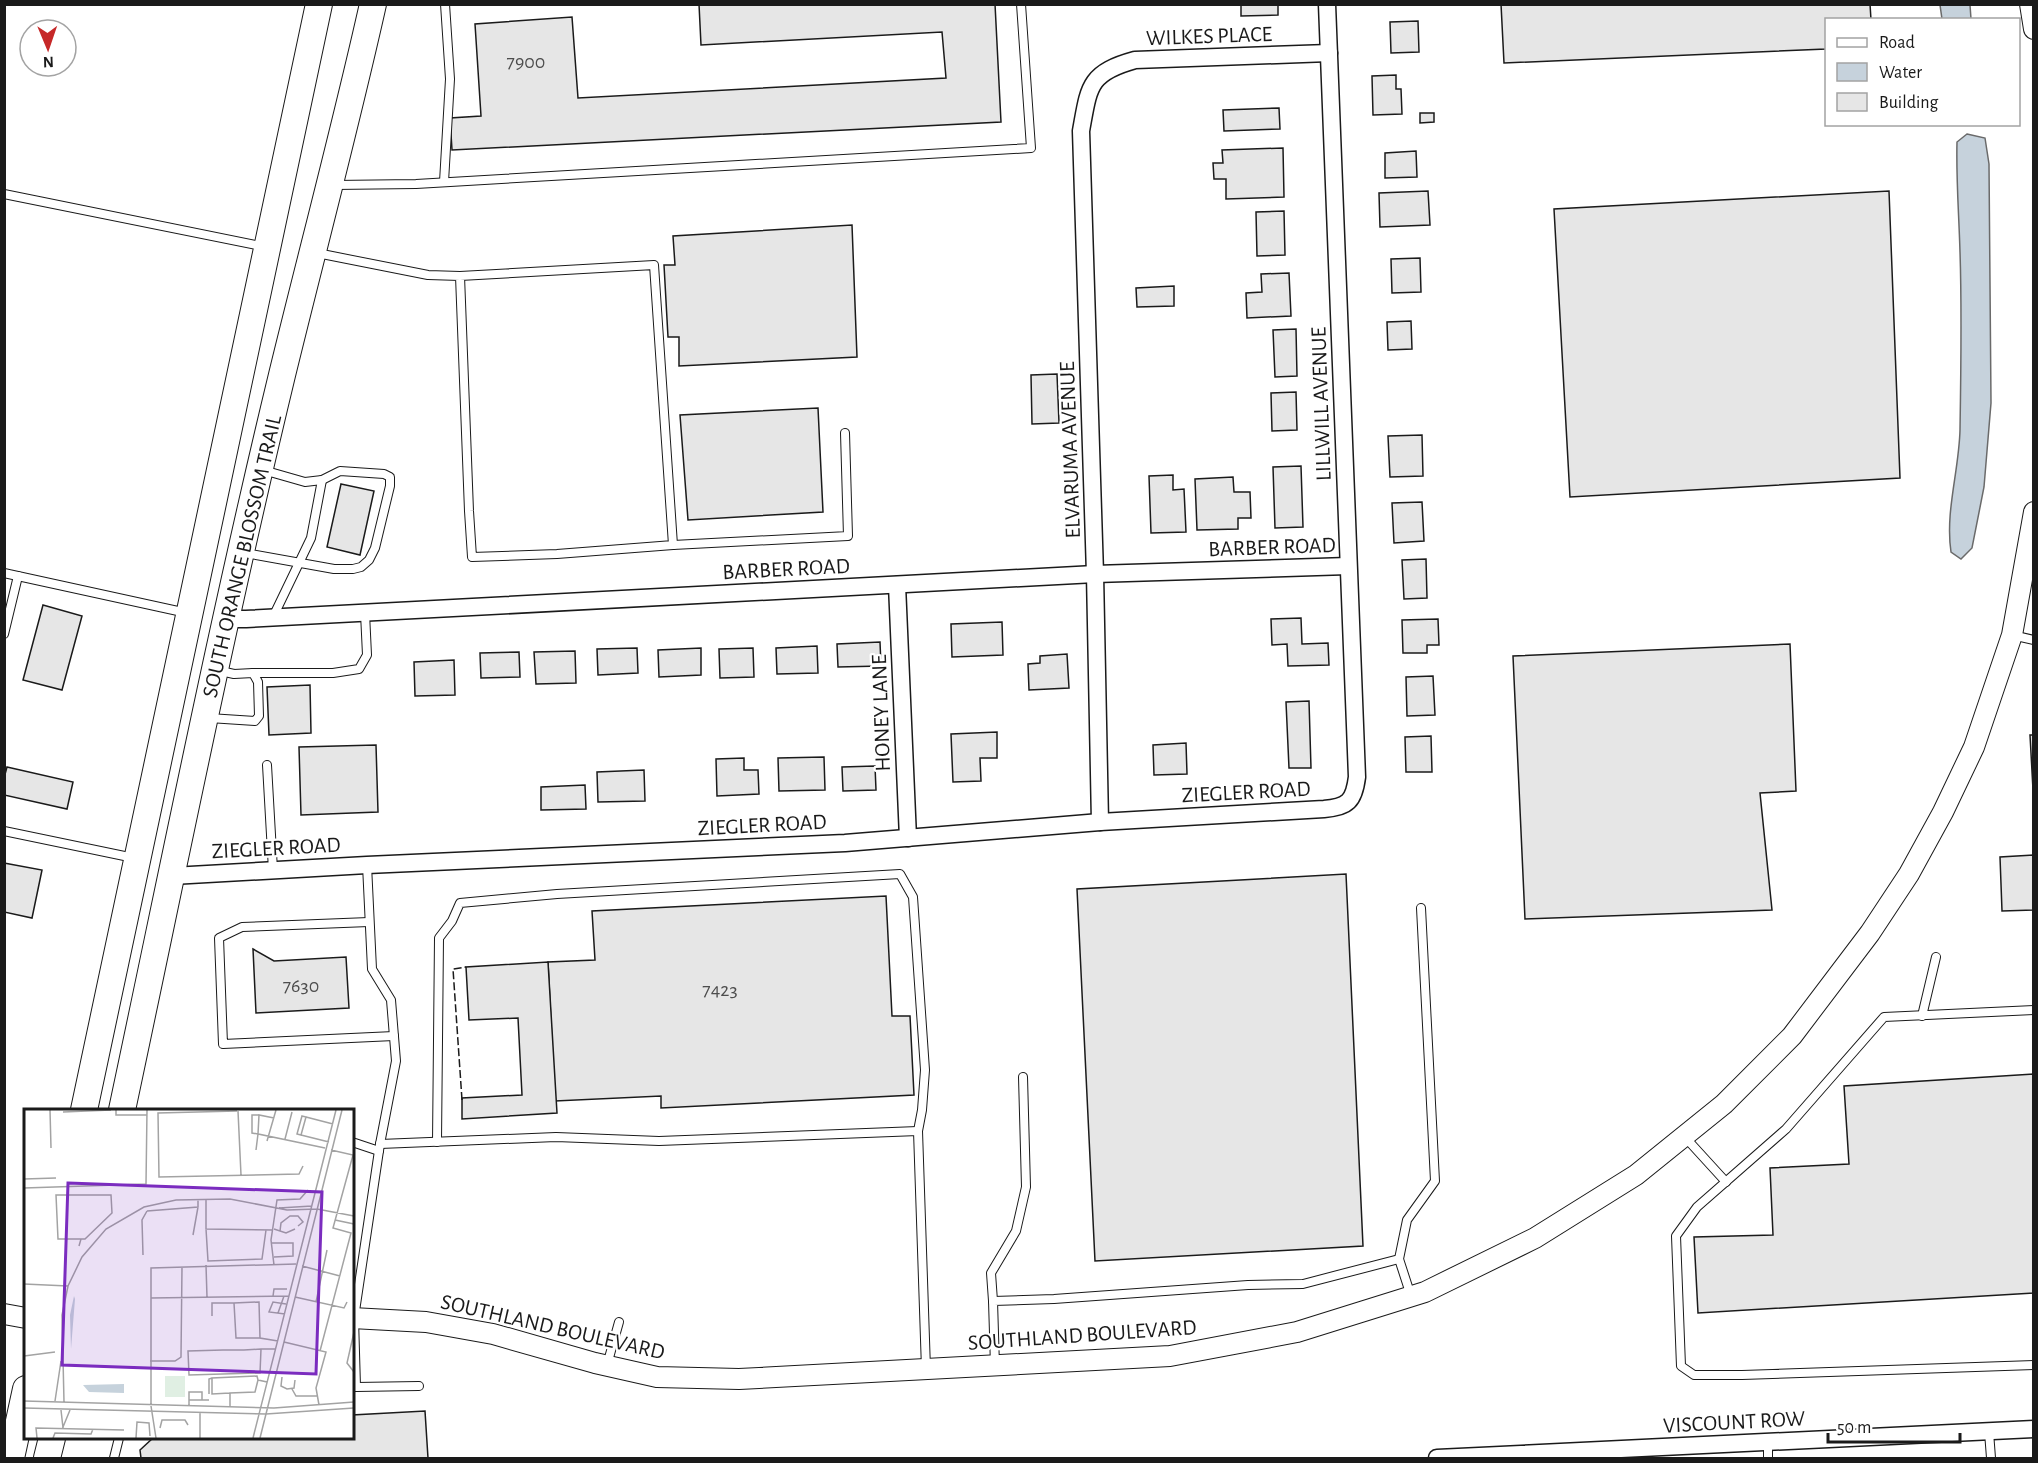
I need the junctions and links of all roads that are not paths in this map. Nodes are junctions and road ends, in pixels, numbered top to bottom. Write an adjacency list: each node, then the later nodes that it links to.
1 (319, 4): 13 (main road, SOUTH ORANGE BLOSSOM TRAIL)
2 (373, 4): 11 (main road, SOUTH ORANGE BLOSSOM TRAIL)
3 (445, 4): 10 (lane)
4 (1021, 4): 10 (lane)
5 (1327, 4): 8 (street, LILLWILL AVENUE)
6 (2030, 4): 7 (street)
7 (2034, 29)
8 (1329, 53): 9 (street, WILKES PLACE); 23 (street, LILLWILL AVENUE)
9 (1096, 78): 26 (street, ELVARUMA AVENUE)
10 (444, 182): 11 (lane)
11 (331, 185): 14 (main road, SOUTH ORANGE BLOSSOM TRAIL)
12 (4, 194): 13 (lane)
13 (267, 248): 24 (main road, SOUTH ORANGE BLOSSOM TRAIL)
14 (314, 252): 15 (lane); 17 (main road, SOUTH ORANGE BLOSSOM TRAIL)
15 (459, 276): 20 (lane); 20 (lane)
16 (845, 433): 20 (lane)
17 (260, 470): 18 (lane); 21 (main road, SOUTH ORANGE BLOSSOM TRAIL)
18 (322, 480): 22 (lane); 22 (lane)
19 (2034, 512): 34 (street, SOUTHLAND BOULEVARD)
20 (673, 545)
21 (242, 552): 22 (lane); 32 (main road, SOUTH ORANGE BLOSSOM TRAIL)
22 (300, 563): 31 (lane)
23 (1348, 566): 26 (street, BARBER ROAD); 40 (street, LILLWILL AVENUE)
24 (200, 569): 30 (main road, SOUTH ORANGE BLOSSOM TRAIL); 32 (main road)
25 (4, 573): 27 (lane)
26 (1095, 574): 28 (street, BARBER ROAD); 41 (street, ELVARUMA AVENUE)
27 (18, 576): 30 (lane); 33 (lane)
28 (897, 585): 29 (street, BARBER ROAD); 43 (street, HONEY LANE)
29 (365, 613): 31 (street, BARBER ROAD); 37 (lane)
30 (190, 614): 36 (main road); 44 (main road, SOUTH ORANGE BLOSSOM TRAIL)
31 (273, 618): 32 (street, BARBER ROAD)
32 (226, 619): 36 (main road, SOUTH ORANGE BLOSSOM TRAIL)
33 (4, 634)
34 (2012, 634): 35 (lane); 58 (street, SOUTHLAND BOULEVARD)
35 (2034, 640)
36 (215, 670): 37 (lane); 38 (main road, SOUTH ORANGE BLOSSOM TRAIL)
37 (253, 673): 38 (lane)
38 (205, 718): 47 (main road, SOUTH ORANGE BLOSSOM TRAIL)
39 (267, 765): 46 (lane)
40 (1351, 801): 41 (street, ZIEGLER ROAD)
41 (1100, 822): 43 (street, ZIEGLER ROAD)
42 (4, 831): 44 (lane)
43 (908, 838): 45 (street, ZIEGLER ROAD)
44 (138, 858): 55 (main road, SOUTH ORANGE BLOSSOM TRAIL)
45 (367, 865): 46 (street, ZIEGLER ROAD); 49 (lane)
46 (273, 870): 47 (street, ZIEGLER ROAD)
47 (172, 876): 56 (main road, SOUTH ORANGE BLOSSOM TRAIL)
48 (1421, 908): 63 (lane)
49 (369, 922): 53 (lane); 53 (lane)
50 (1936, 957): 52 (lane)
51 (2034, 1010): 52 (lane)
52 (1922, 1016): 62 (lane)
53 (394, 1036): 61 (lane)
54 (1023, 1077): 65 (lane)
55 (84, 1109)
56 (122, 1109)
57 (918, 1131): 60 (lane); 60 (lane); 74 (lane)
58 (1684, 1136): 62 (lane); 64 (street, SOUTHLAND BOULEVARD)
59 (354, 1142): 61 (lane)
60 (437, 1142): 61 (lane)
61 (379, 1147): 66 (lane)
62 (1726, 1182): 71 (lane)
63 (1399, 1259): 64 (lane); 65 (lane)
64 (1411, 1296): 73 (street, SOUTHLAND BOULEVARD)
65 (993, 1301): 73 (lane)
66 (354, 1311)
67 (4, 1314): 68 (street)
68 (24, 1318)
69 (354, 1318): 72 (street, SOUTHLAND BOULEVARD)
70 (619, 1322): 72 (lane)
71 (2034, 1365)
72 (607, 1366): 74 (street, SOUTHLAND BOULEVARD)
73 (995, 1366): 74 (street, SOUTHLAND BOULEVARD)
74 (926, 1370)
75 (419, 1386): 76 (lane)
76 (354, 1387)
77 (24, 1398): 84 (main road)
78 (2034, 1429): 79 (street, VISCOUNT ROW)
79 (1989, 1432): 82 (street, VISCOUNT ROW); 88 (lane)
80 (52, 1439): 85 (main road)
81 (119, 1439): 86 (lane)
82 (1768, 1450): 83 (street, VISCOUNT ROW)
83 (1572, 1455): 87 (street, VISCOUNT ROW)
84 (11, 1458)
85 (47, 1458)
86 (114, 1458)
87 (1437, 1458)
88 (1991, 1458)

